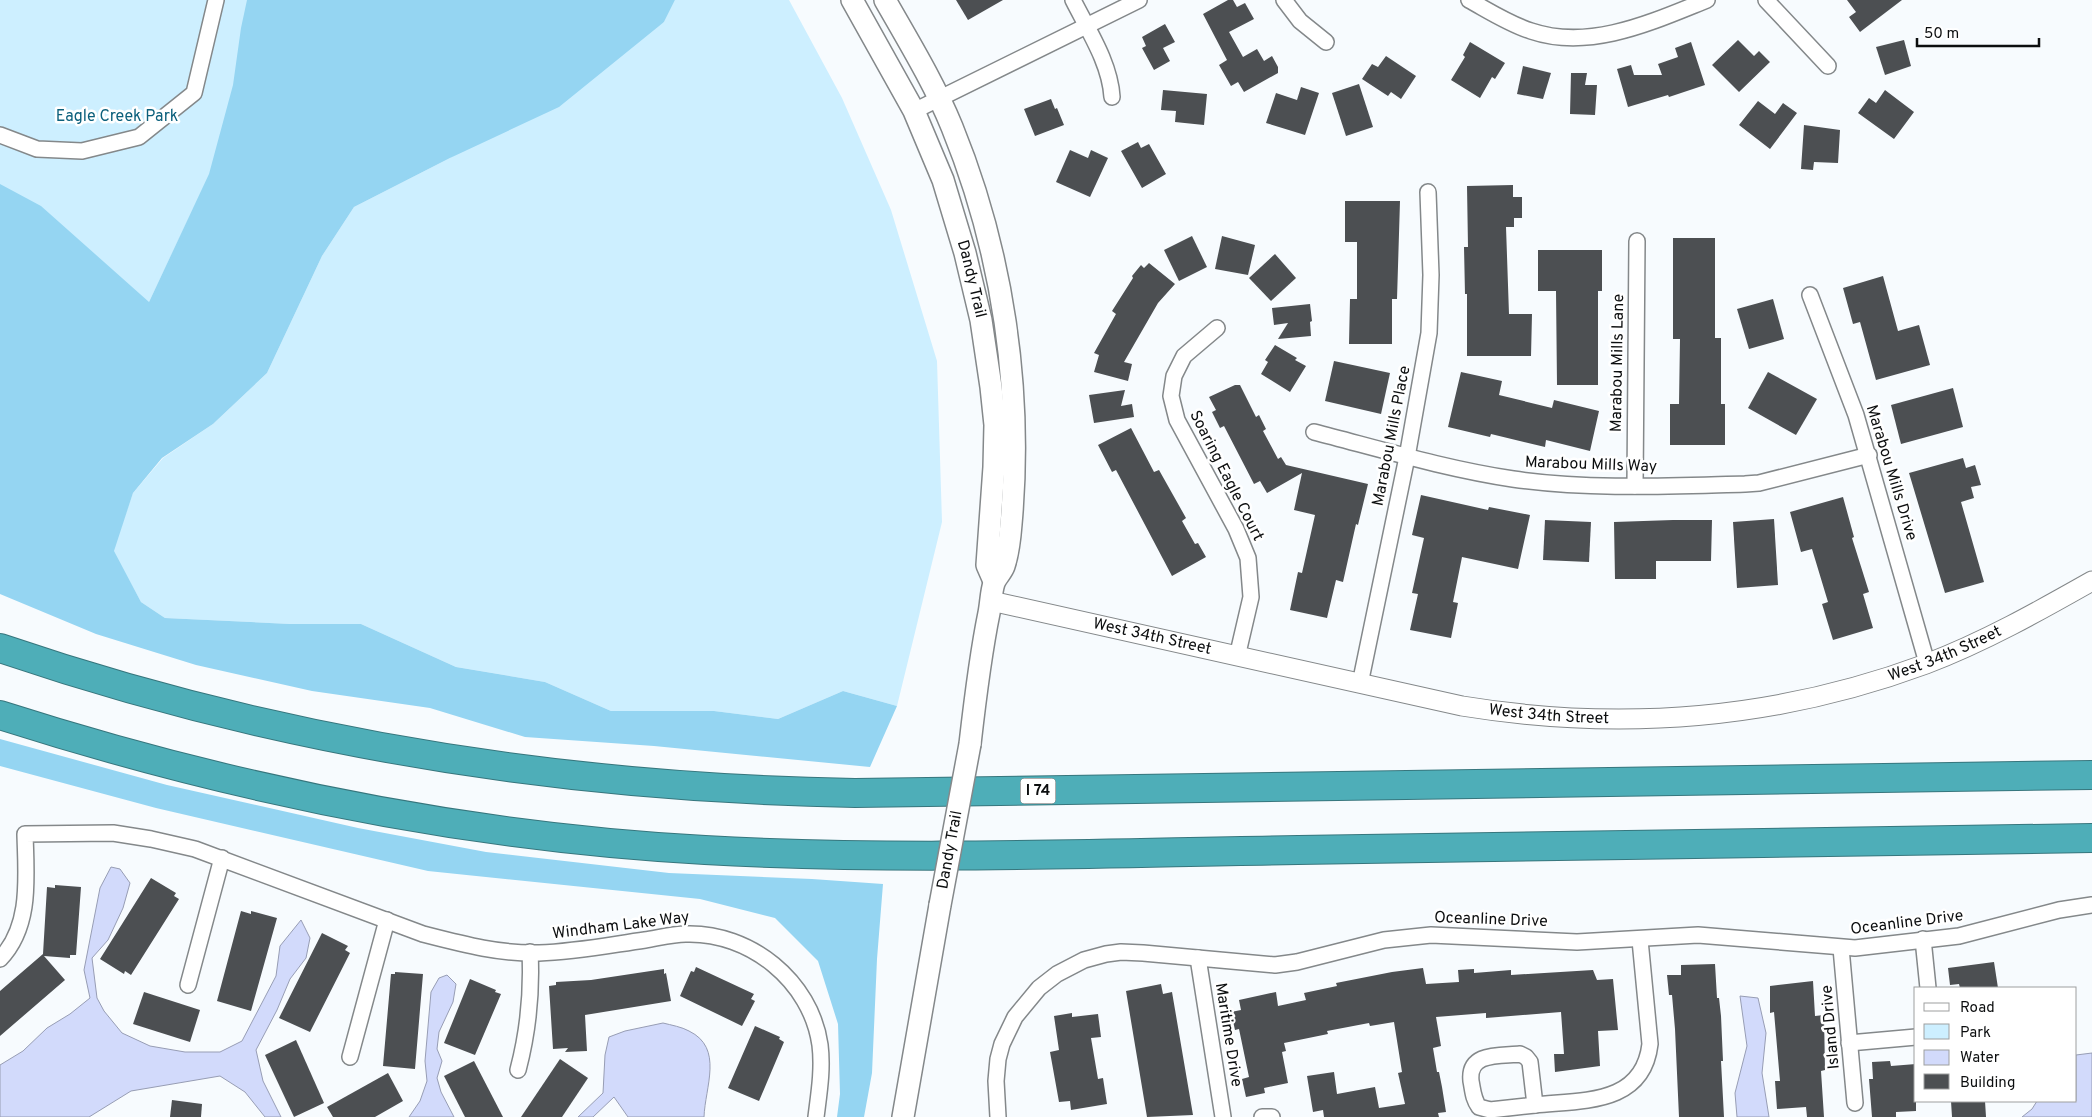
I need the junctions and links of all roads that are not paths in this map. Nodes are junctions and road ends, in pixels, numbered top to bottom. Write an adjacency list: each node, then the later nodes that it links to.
1 (216, 0): 16 (street)
2 (852, 0): 15 (main road, Dandy Trail)
3 (885, 0): 14 (main road, Dandy Trail)
4 (1073, 0): 10 (street)
5 (1138, 0): 10 (street)
6 (1284, 0): 11 (street)
7 (1470, 0): 8 (street)
8 (1707, 0)
9 (1766, 0): 12 (street)
10 (1086, 27): 13 (street); 14 (street)
11 (1326, 42)
12 (1828, 66)
13 (1112, 97)
14 (940, 99): 15 (street); 26 (main road, Dandy Trail)
15 (914, 112): 26 (main road, Dandy Trail)
16 (0, 135)
17 (1428, 192): 23 (street, Marabou Mills Place)
18 (1637, 241): 24 (street, Marabou Mills Lane)
19 (1810, 295): 22 (street, Marabou Mills Drive)
20 (1217, 328): 28 (street, Soaring Eagle Court)
21 (1314, 432): 23 (street, Marabou Mills Way)
22 (1869, 455): 24 (street, Marabou Mills Way); 29 (street, Marabou Mills Drive)
23 (1408, 457): 24 (street, Marabou Mills Way); 30 (street, Marabou Mills Place)
24 (1635, 486)
25 (2092, 581): 29 (street, West 34th Street)
26 (993, 591): 28 (street, West 34th Street); 52 (main road, Dandy Trail, bridge)
27 (0, 648): 32 (highway, I 74)
28 (1237, 657): 30 (street, West 34th Street)
29 (1927, 663): 30 (street, West 34th Street)
30 (1360, 684)
31 (0, 715): 33 (highway)
32 (2092, 775)
33 (2092, 838)
34 (222, 858): 36 (street, Windham Lake Way); 42 (street, Windham Lake Way); 43 (street)
35 (2092, 905): 37 (street, Oceanline Drive)
36 (387, 920): 40 (street, Windham Lake Way); 47 (street)
37 (1923, 939): 39 (street, Oceanline Drive); 44 (street)
38 (1640, 940): 39 (street, Oceanline Drive); 41 (street, Oceanline Drive); 50 (street)
39 (1842, 948): 46 (street, Island Drive)
40 (530, 952): 48 (street); 51 (street, Windham Lake Way)
41 (1198, 958): 53 (street, Oceanline Drive); 54 (street, Maritime Drive)
42 (0, 959)
43 (188, 985)
44 (1928, 987)
45 (1914, 1037): 46 (street)
46 (1849, 1043): 49 (street, Island Drive)
47 (350, 1057)
48 (518, 1070)
49 (1855, 1103)
50 (1535, 1105): 50 (street)
51 (816, 1117)
52 (903, 1117)
53 (998, 1117)
54 (1223, 1117)
55 (1262, 1117): 56 (street)
56 (1272, 1117)

